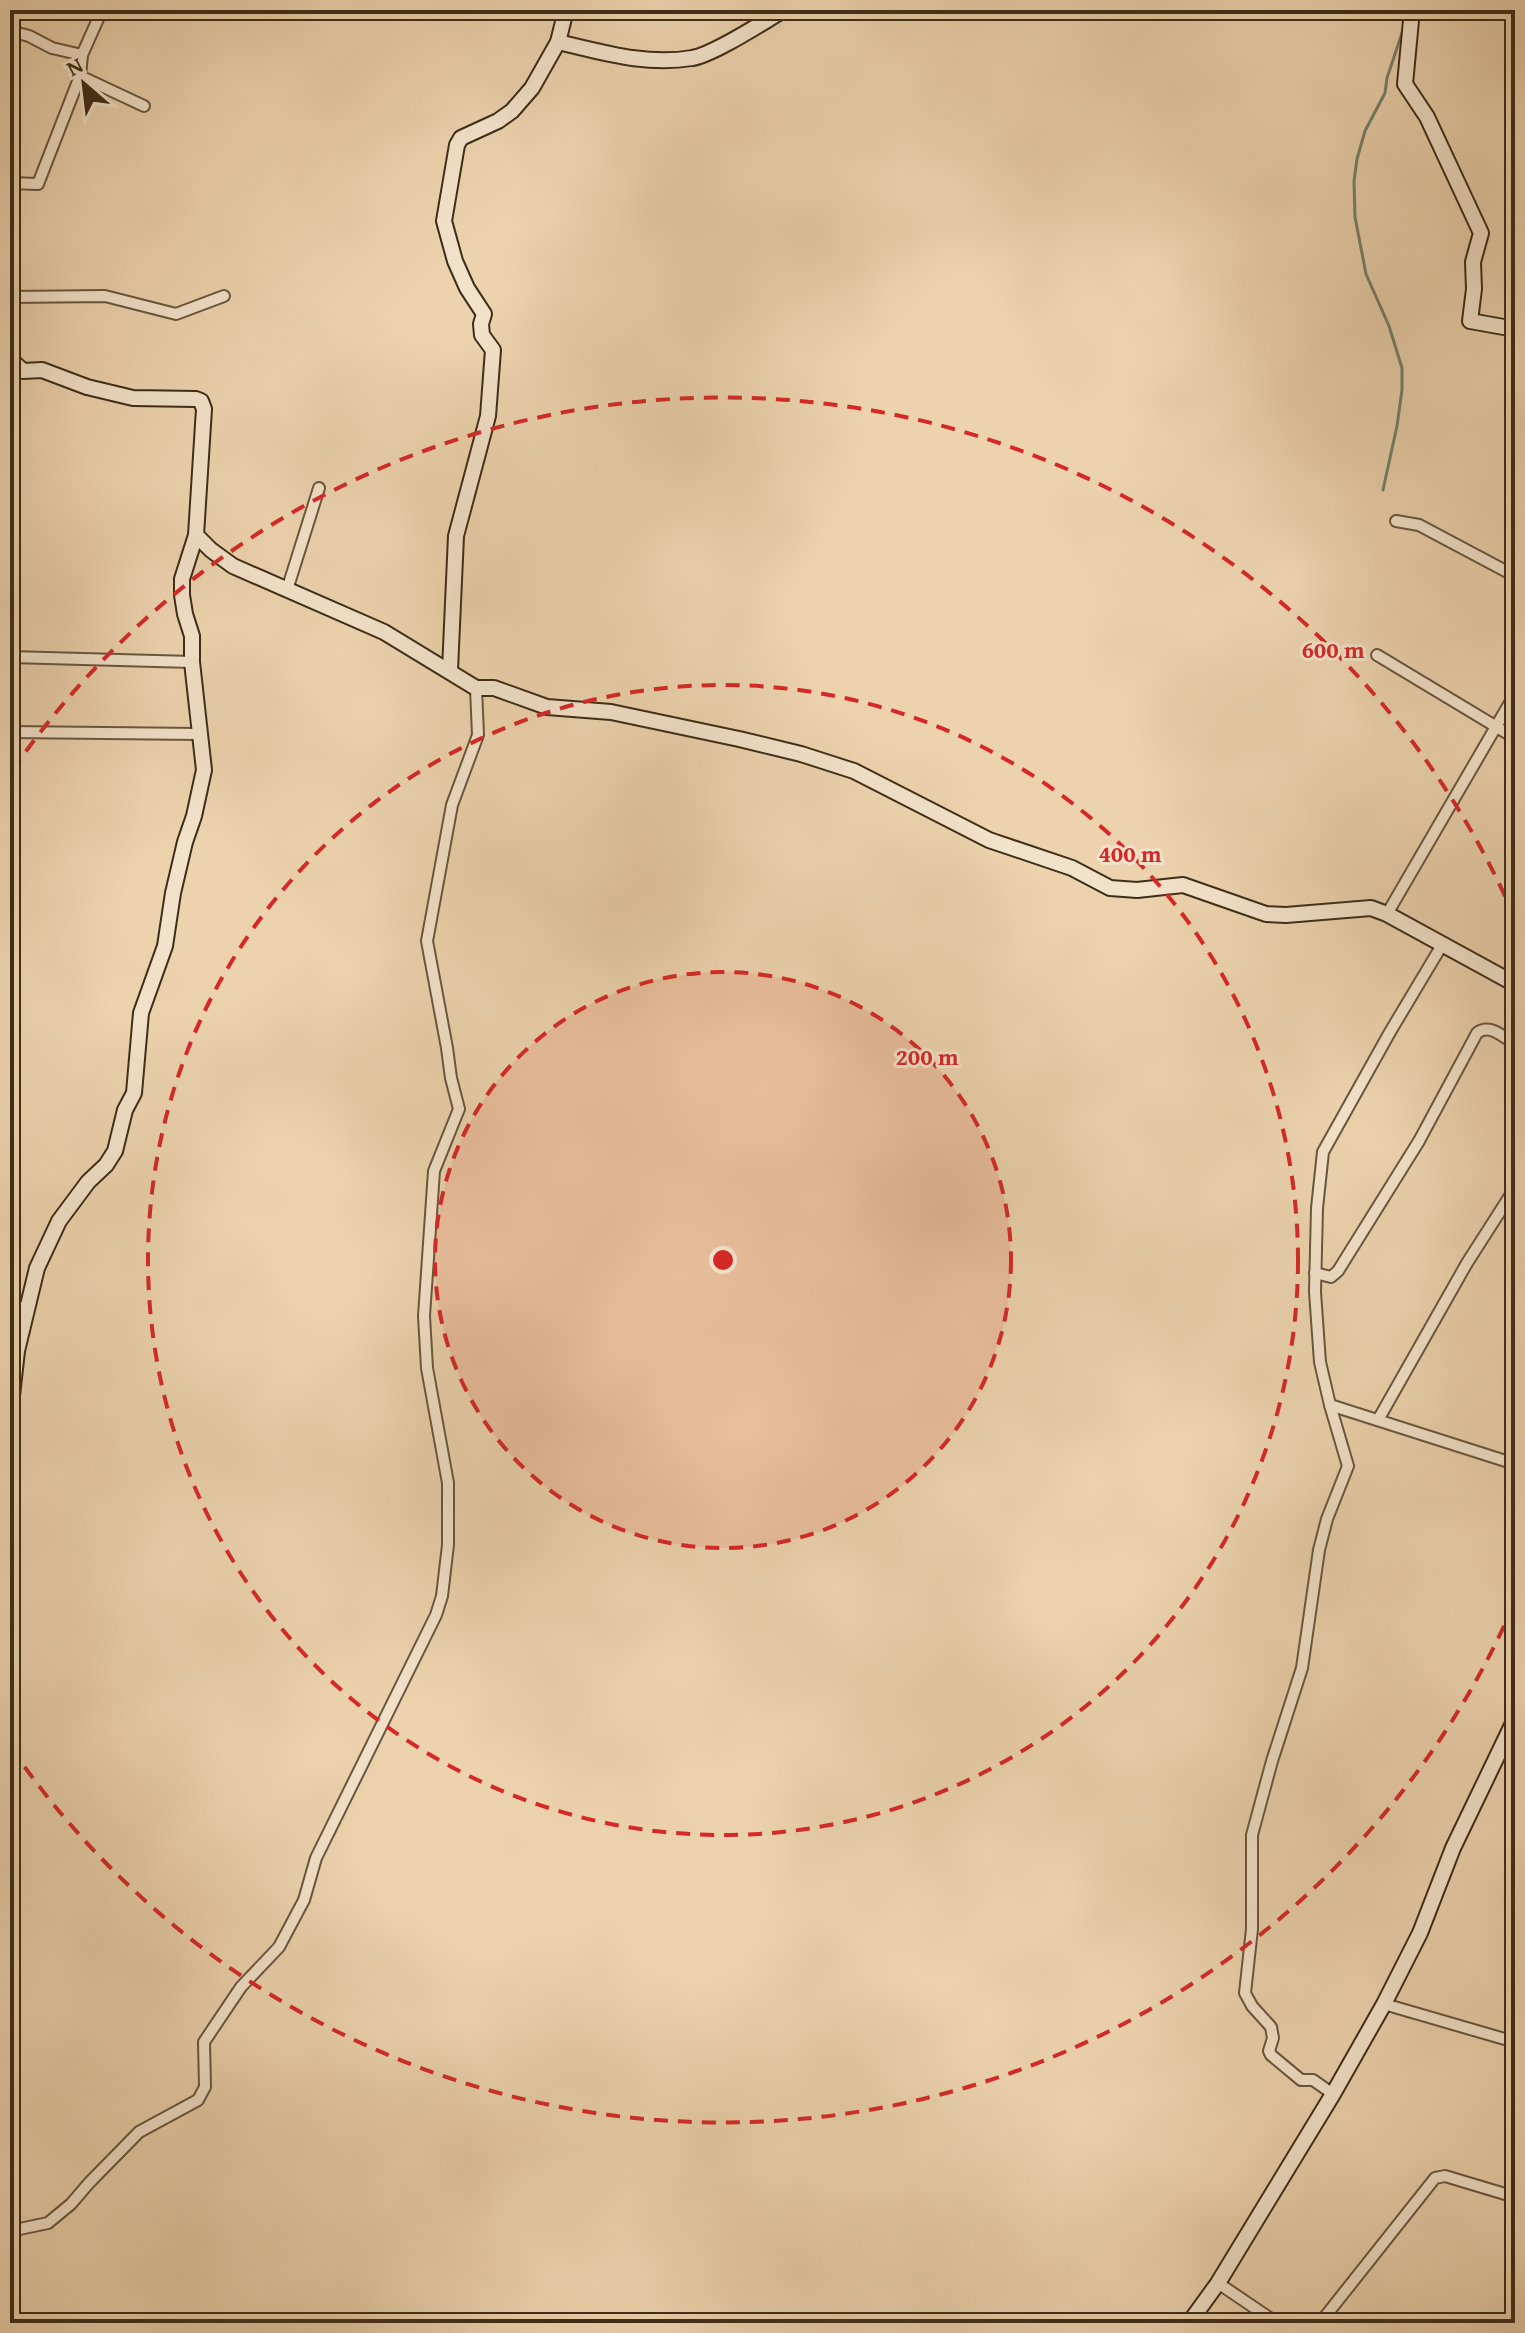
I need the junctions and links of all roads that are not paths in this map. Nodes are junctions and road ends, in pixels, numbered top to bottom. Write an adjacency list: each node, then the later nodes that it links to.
1 (102, 10): 7 (street)
2 (566, 10): 6 (street)
3 (784, 10): 6 (street)
4 (1412, 10): 13 (street)
5 (10, 31): 7 (street)
6 (558, 42): 23 (street)
7 (82, 55): 8 (street)
8 (80, 76): 9 (street); 10 (street)
9 (144, 106)
10 (10, 183)
11 (224, 296): 12 (street)
12 (10, 297)
13 (1515, 329)
14 (10, 359): 17 (street)
15 (319, 488): 19 (street)
16 (1396, 521): 18 (street)
17 (196, 535): 19 (street); 22 (street)
18 (1515, 576)
19 (287, 590): 23 (street)
20 (1377, 655): 26 (street)
21 (10, 657): 22 (street)
22 (192, 662): 28 (street)
23 (450, 670): 24 (street)
24 (476, 688): 30 (street); 47 (street)
25 (1515, 694): 26 (street)
26 (1494, 727): 29 (street); 30 (street)
27 (10, 732): 28 (street)
28 (199, 734): 37 (street)
29 (1515, 738)
30 (1387, 914): 31 (street)
31 (1442, 945): 32 (street); 35 (street)
32 (1515, 984)
33 (1515, 1044): 35 (street)
34 (1515, 1188): 40 (street)
35 (1315, 1273): 38 (street)
36 (10, 1305): 37 (street)
37 (28, 1309): 39 (street)
38 (1330, 1405): 40 (street); 45 (street)
39 (10, 1414)
40 (1378, 1420): 41 (street)
41 (1515, 1464)
42 (1515, 1719): 43 (street)
43 (1384, 2004): 44 (street); 45 (street)
44 (1515, 2042)
45 (1333, 2094): 48 (street)
46 (1515, 2197): 51 (street)
47 (10, 2231)
48 (1218, 2283): 49 (street); 50 (street)
49 (1189, 2323)
50 (1277, 2323)
51 (1320, 2323)

